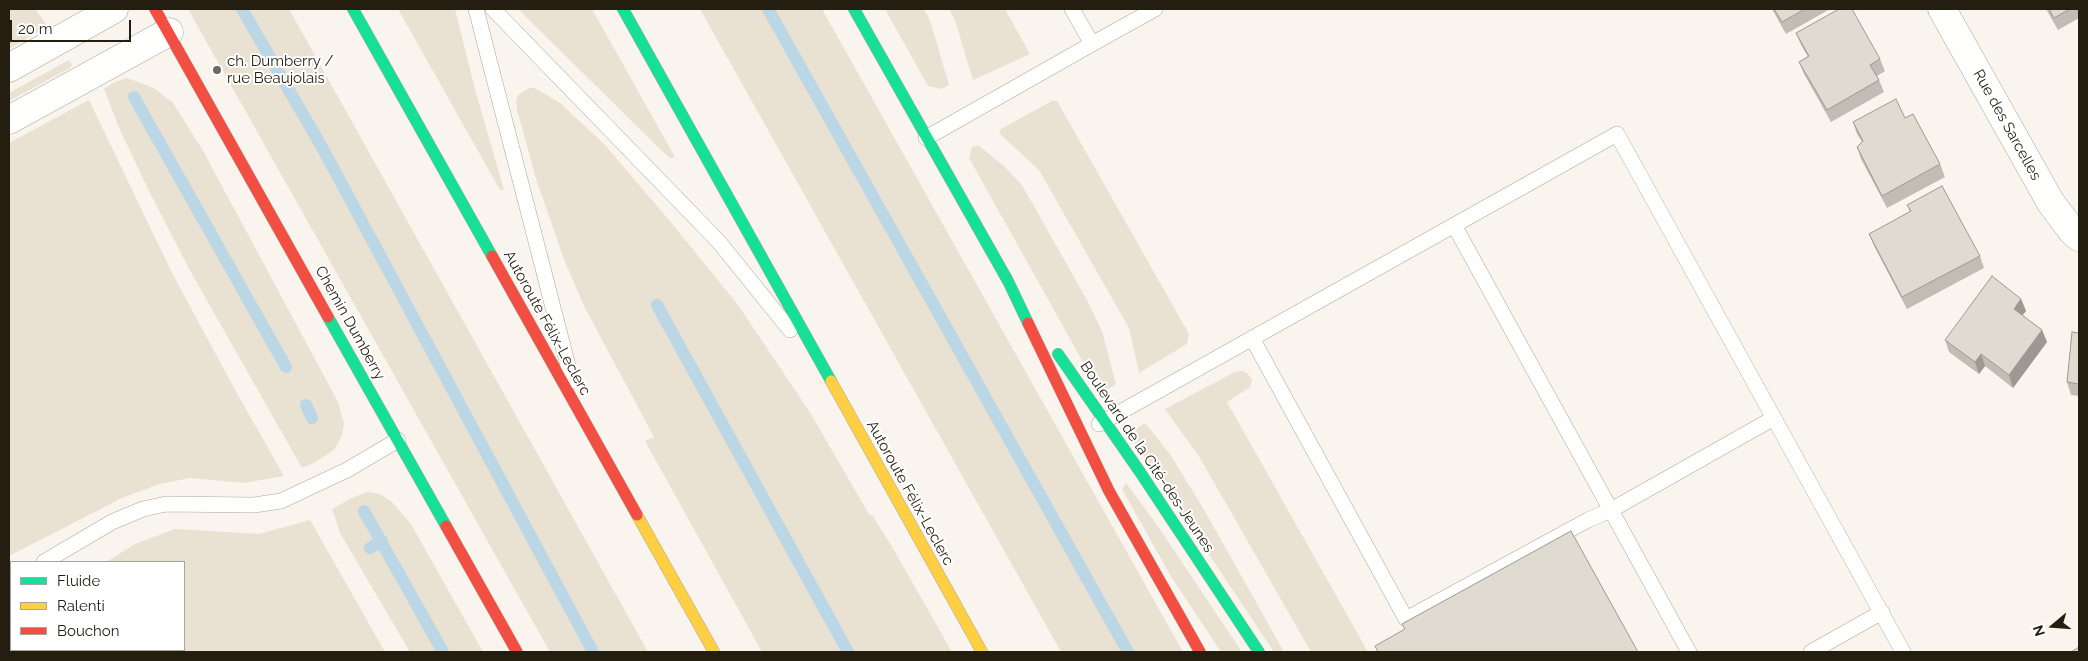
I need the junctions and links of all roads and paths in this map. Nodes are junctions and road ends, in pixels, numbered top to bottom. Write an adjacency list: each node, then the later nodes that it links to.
1 (114, 9): 13 (street)
2 (155, 9): 11 (main road, Chemin Dumberry)
3 (353, 9): 21 (main road, Autoroute Félix-Leclerc)
4 (476, 9): 21 (lane)
5 (493, 9): 20 (lane)
6 (623, 9): 20 (main road, Autoroute Félix-Leclerc)
7 (854, 9): 15 (main road, Boulevard de la Cité-des-Jeunes)
8 (1072, 9): 12 (lane)
9 (1155, 9): 12 (lane)
10 (1942, 9): 17 (street, Rue des Sarcelles)
11 (169, 32): 14 (street); 25 (main road, Chemin Dumberry)
12 (1092, 44): 15 (lane)
13 (9, 68)
14 (9, 120)
15 (926, 138): 18 (main road, Boulevard de la Cité-des-Jeunes)
16 (1454, 225): 19 (lane); 22 (lane); 26 (lane)
17 (2079, 237)
18 (1008, 281): 23 (main road, Boulevard de la Cité-des-Jeunes); 24 (main road, Boulevard de la Cité-des-Jeunes)
19 (1252, 338): 23 (lane); 26 (lane)
20 (829, 378): 31 (main road, Autoroute Félix-Leclerc)
21 (580, 414): 30 (main road, Autoroute Félix-Leclerc)
22 (1774, 418): 26 (lane); 28 (lane)
23 (1105, 421): 24 (lane); 33 (main road, Boulevard de la Cité-des-Jeunes)
24 (1082, 433): 32 (main road, Boulevard de la Cité-des-Jeunes)
25 (398, 440): 27 (lane); 29 (main road, Chemin Dumberry)
26 (1610, 510): 34 (lane)
27 (46, 561)
28 (1882, 612): 35 (lane); 36 (lane)
29 (517, 652)
30 (714, 652)
31 (982, 652)
32 (1200, 652)
33 (1259, 652)
34 (1689, 652)
35 (1811, 652)
36 (1903, 652)

